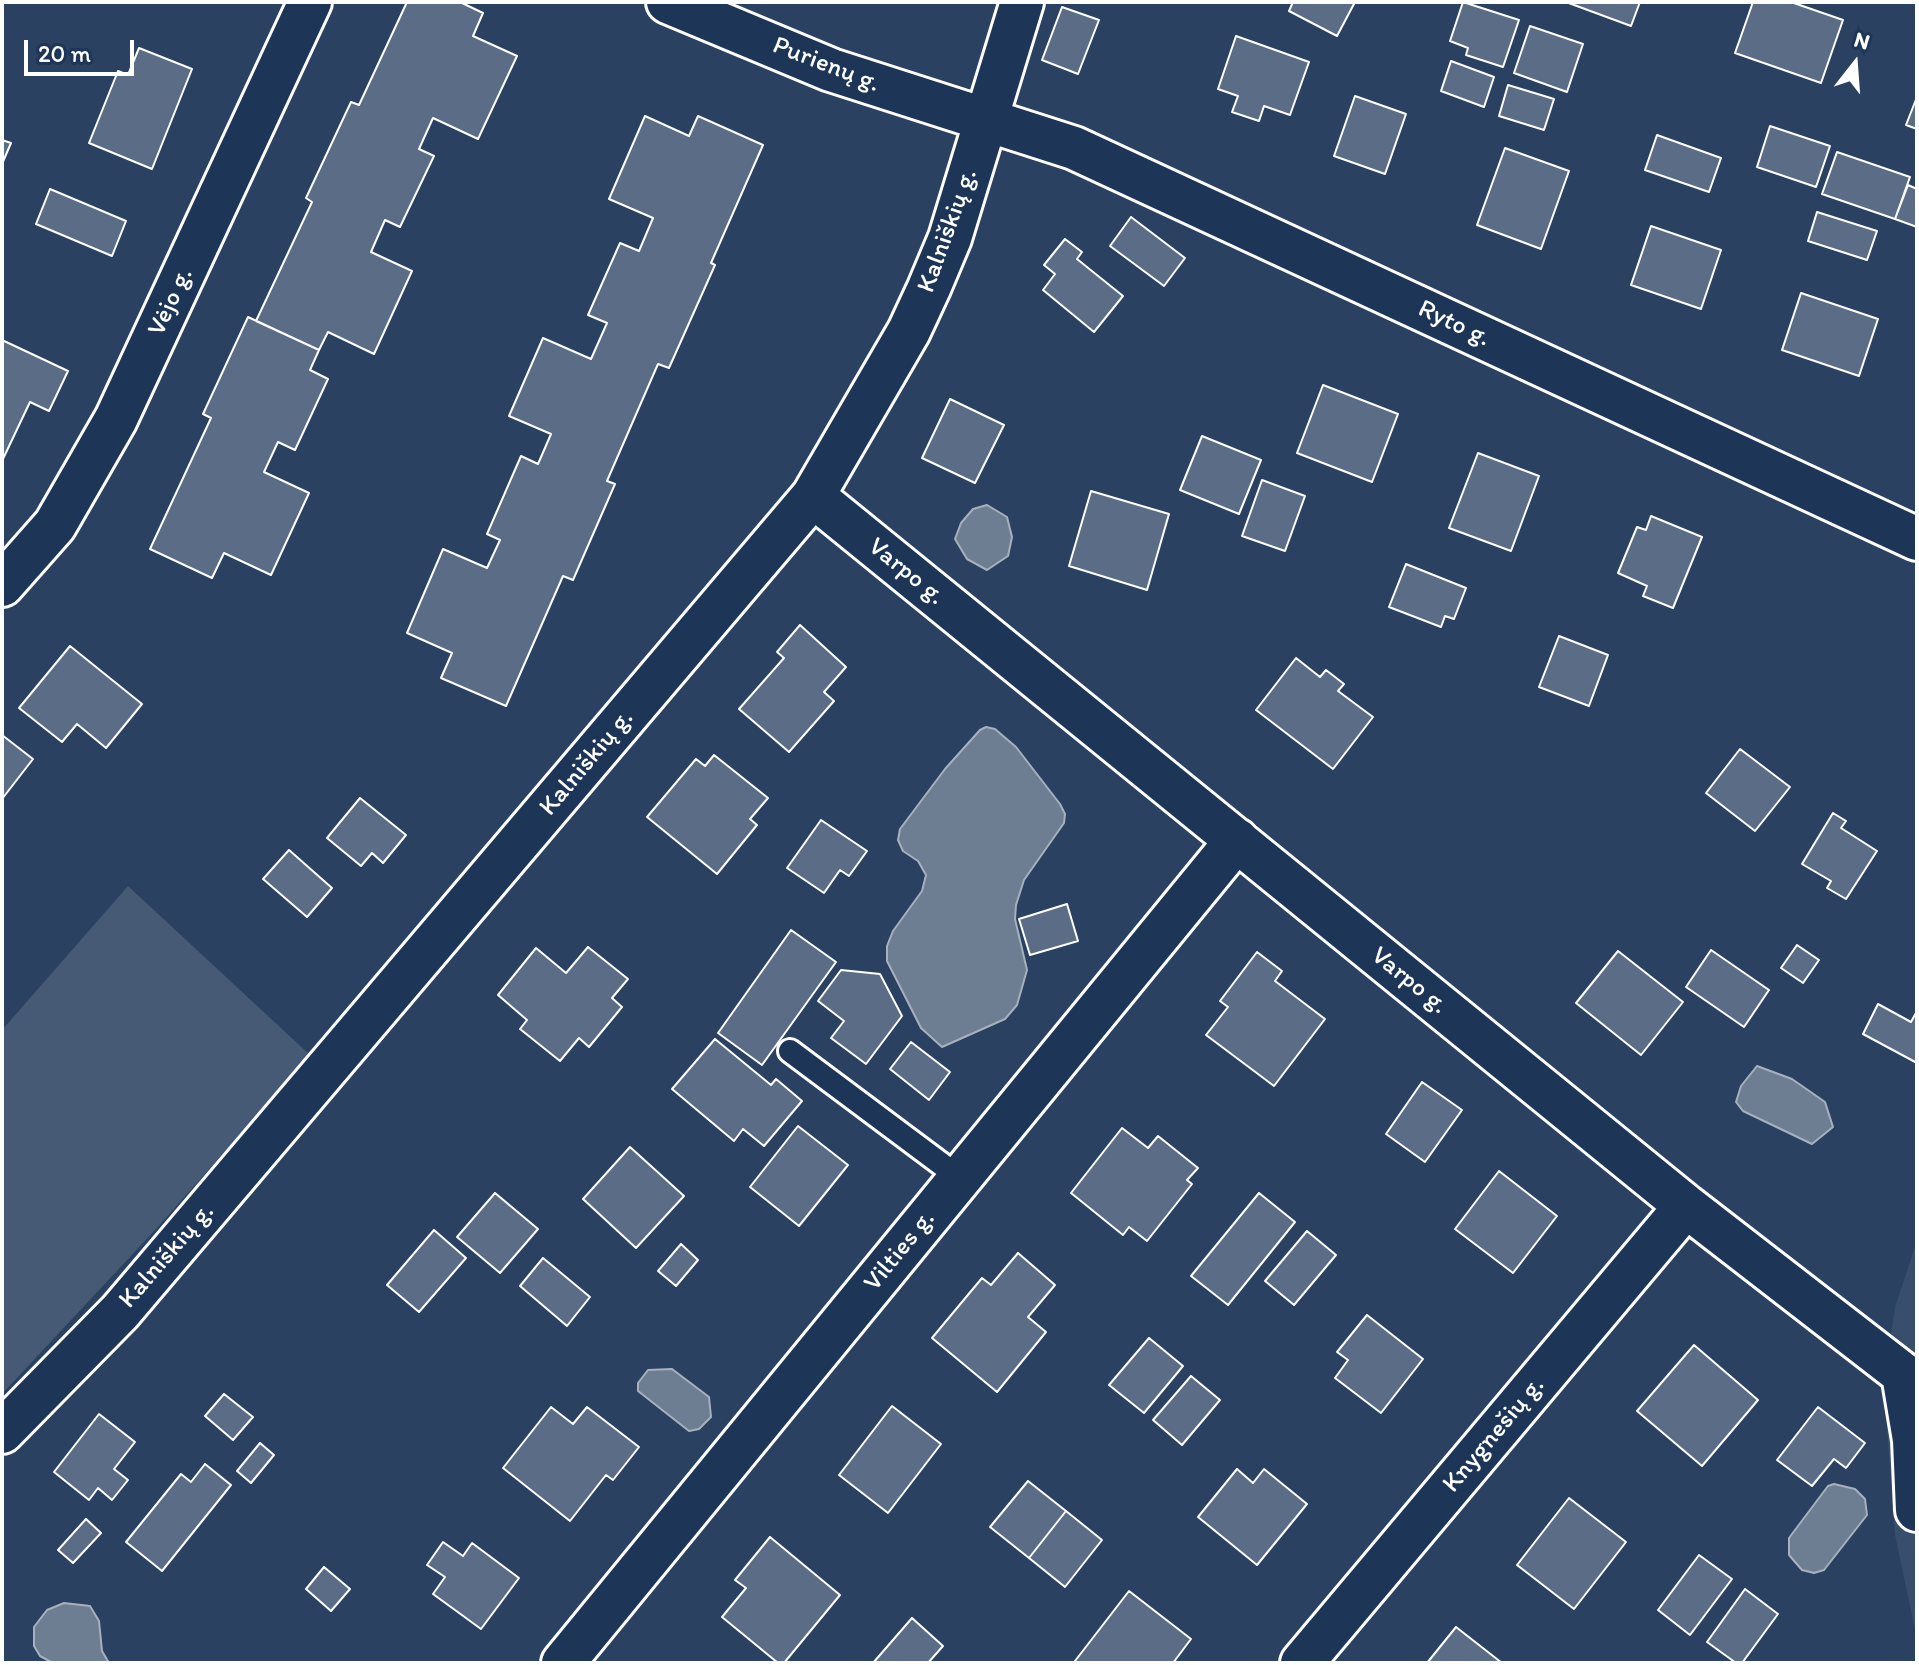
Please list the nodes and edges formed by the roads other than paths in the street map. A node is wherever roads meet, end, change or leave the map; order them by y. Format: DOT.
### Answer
graph roads {
  1 [pos="310,2"];
  2 [pos="668,2"];
  3 [pos="1022,2"];
  4 [pos="988,119"];
  5 [pos="813,496"];
  6 [pos="1917,539"];
  7 [pos="2,585"];
  8 [pos="1237,840"];
  9 [pos="790,1051"];
  10 [pos="960,1178"];
  11 [pos="1686,1206"];
  12 [pos="2,1432"];
  13 [pos="1917,1510"];
  14 [pos="563,1663"];
  15 [pos="1302,1663"];
  1 -- 7 [label="street, Vėjo g."];
  2 -- 4 [label="street, Purienų g."];
  3 -- 4 [label="street, Kalniškių g."];
  4 -- 5 [label="street, Kalniškių g."];
  4 -- 6 [label="street, Ryto g."];
  5 -- 8 [label="street, Varpo g."];
  5 -- 12 [label="street, Kalniškių g."];
  8 -- 10 [label="street, Vilties g."];
  8 -- 11 [label="street, Varpo g."];
  9 -- 10 [label="lane"];
  10 -- 14 [label="street, Vilties g."];
  11 -- 13 [label="street, Varpo g."];
  11 -- 15 [label="street, Knygnešių g."];
}
